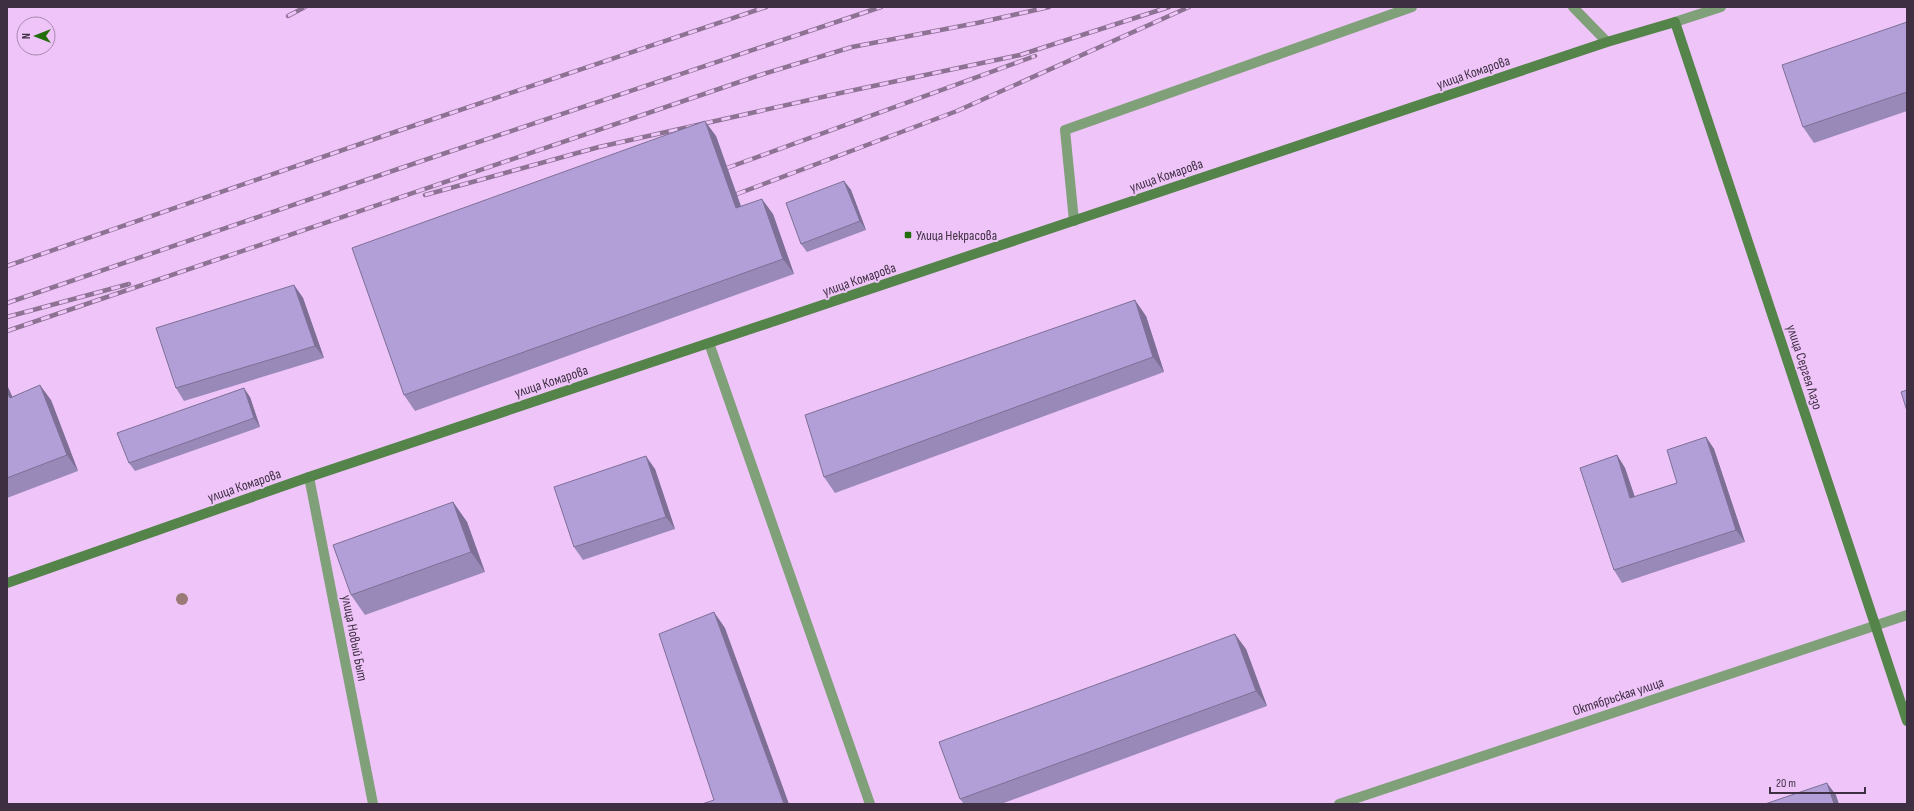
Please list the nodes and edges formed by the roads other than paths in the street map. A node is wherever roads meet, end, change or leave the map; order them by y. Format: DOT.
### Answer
graph roads {
  1 [pos="1412,7"];
  2 [pos="1573,7"];
  3 [pos="1721,7"];
  4 [pos="1676,22"];
  5 [pos="1607,42"];
  6 [pos="1074,221"];
  7 [pos="709,343"];
  8 [pos="309,477"];
  9 [pos="7,583"];
  10 [pos="1907,615"];
  11 [pos="1875,625"];
  12 [pos="1907,721"];
  13 [pos="373,804"];
  14 [pos="870,804"];
  15 [pos="1338,804"];
  1 -- 6 [label="street"];
  2 -- 5 [label="street"];
  3 -- 4 [label="street, улица Комарова"];
  4 -- 5 [label="main road, улица Комарова"];
  4 -- 11 [label="main road, улица Сергея Лазо"];
  5 -- 6 [label="main road, улица Комарова"];
  6 -- 7 [label="main road, улица Комарова"];
  7 -- 8 [label="main road, улица Комарова"];
  7 -- 14 [label="street"];
  8 -- 9 [label="main road, улица Комарова"];
  8 -- 13 [label="street, улица Новый Быт"];
  10 -- 11 [label="street, Октябрьская улица"];
  11 -- 12 [label="main road, улица Сергея Лазо"];
  11 -- 15 [label="street, Октябрьская улица"];
}
